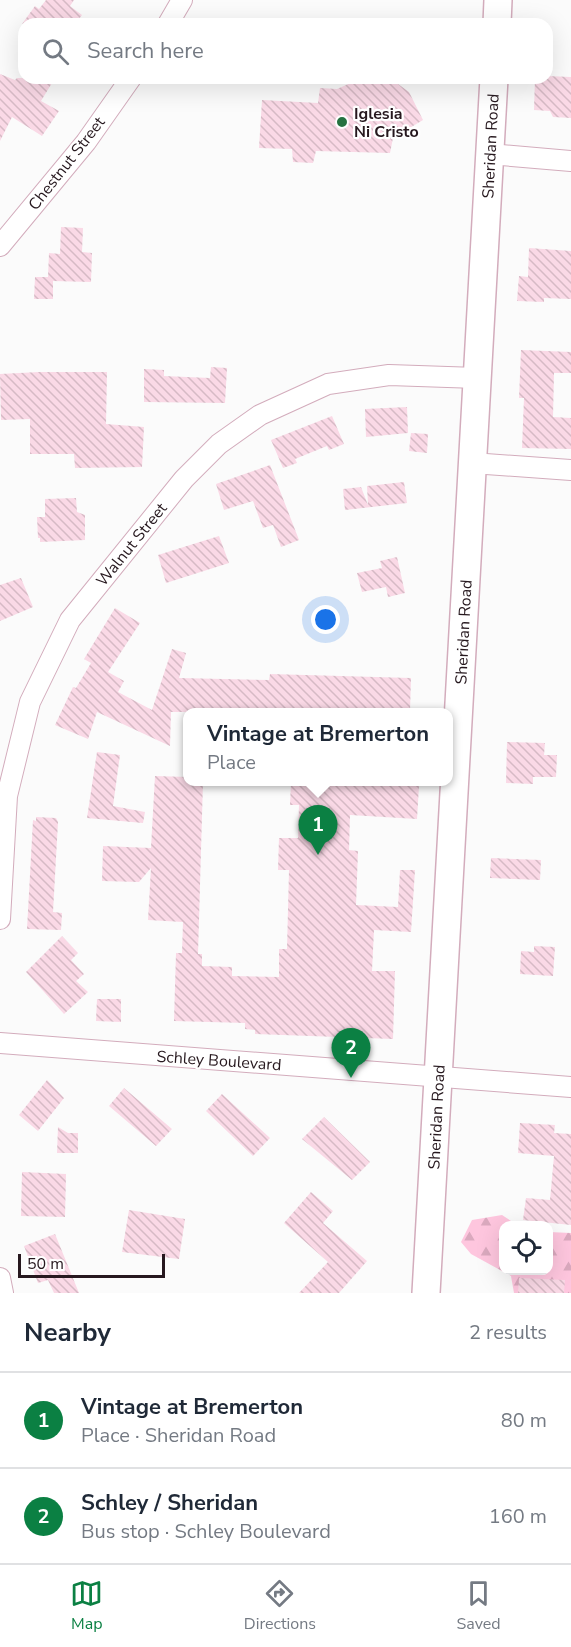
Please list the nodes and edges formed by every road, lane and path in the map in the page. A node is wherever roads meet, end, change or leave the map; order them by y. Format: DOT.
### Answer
graph roads {
  1 [pos="182,0"];
  2 [pos="498,0"];
  3 [pos="172,18"];
  4 [pos="497,18"];
  5 [pos="126,84"];
  6 [pos="494,84"];
  7 [pos="489,154"];
  8 [pos="571,161"];
  9 [pos="0,246"];
  10 [pos="477,378"];
  11 [pos="472,463"];
  12 [pos="571,470"];
  13 [pos="0,919"];
  14 [pos="0,1043"];
  15 [pos="438,1077"];
  16 [pos="571,1087"];
  17 [pos="0,1278"];
  18 [pos="3,1293"];
  19 [pos="426,1293"];
  1 -- 3 [label="street"];
  2 -- 4 [label="main road"];
  5 -- 9 [label="street, Chestnut Street"];
  6 -- 7 [label="main road, Sheridan Road"];
  7 -- 8 [label="street"];
  7 -- 10 [label="main road, Sheridan Road"];
  10 -- 11 [label="main road, Sheridan Road"];
  10 -- 13 [label="street, Walnut Street"];
  11 -- 12 [label="street"];
  11 -- 15 [label="main road, Sheridan Road"];
  14 -- 15 [label="street, Schley Boulevard"];
  15 -- 16 [label="street, Schley Boulevard"];
  15 -- 19 [label="main road, Sheridan Road"];
  17 -- 18 [label="street"];
}
